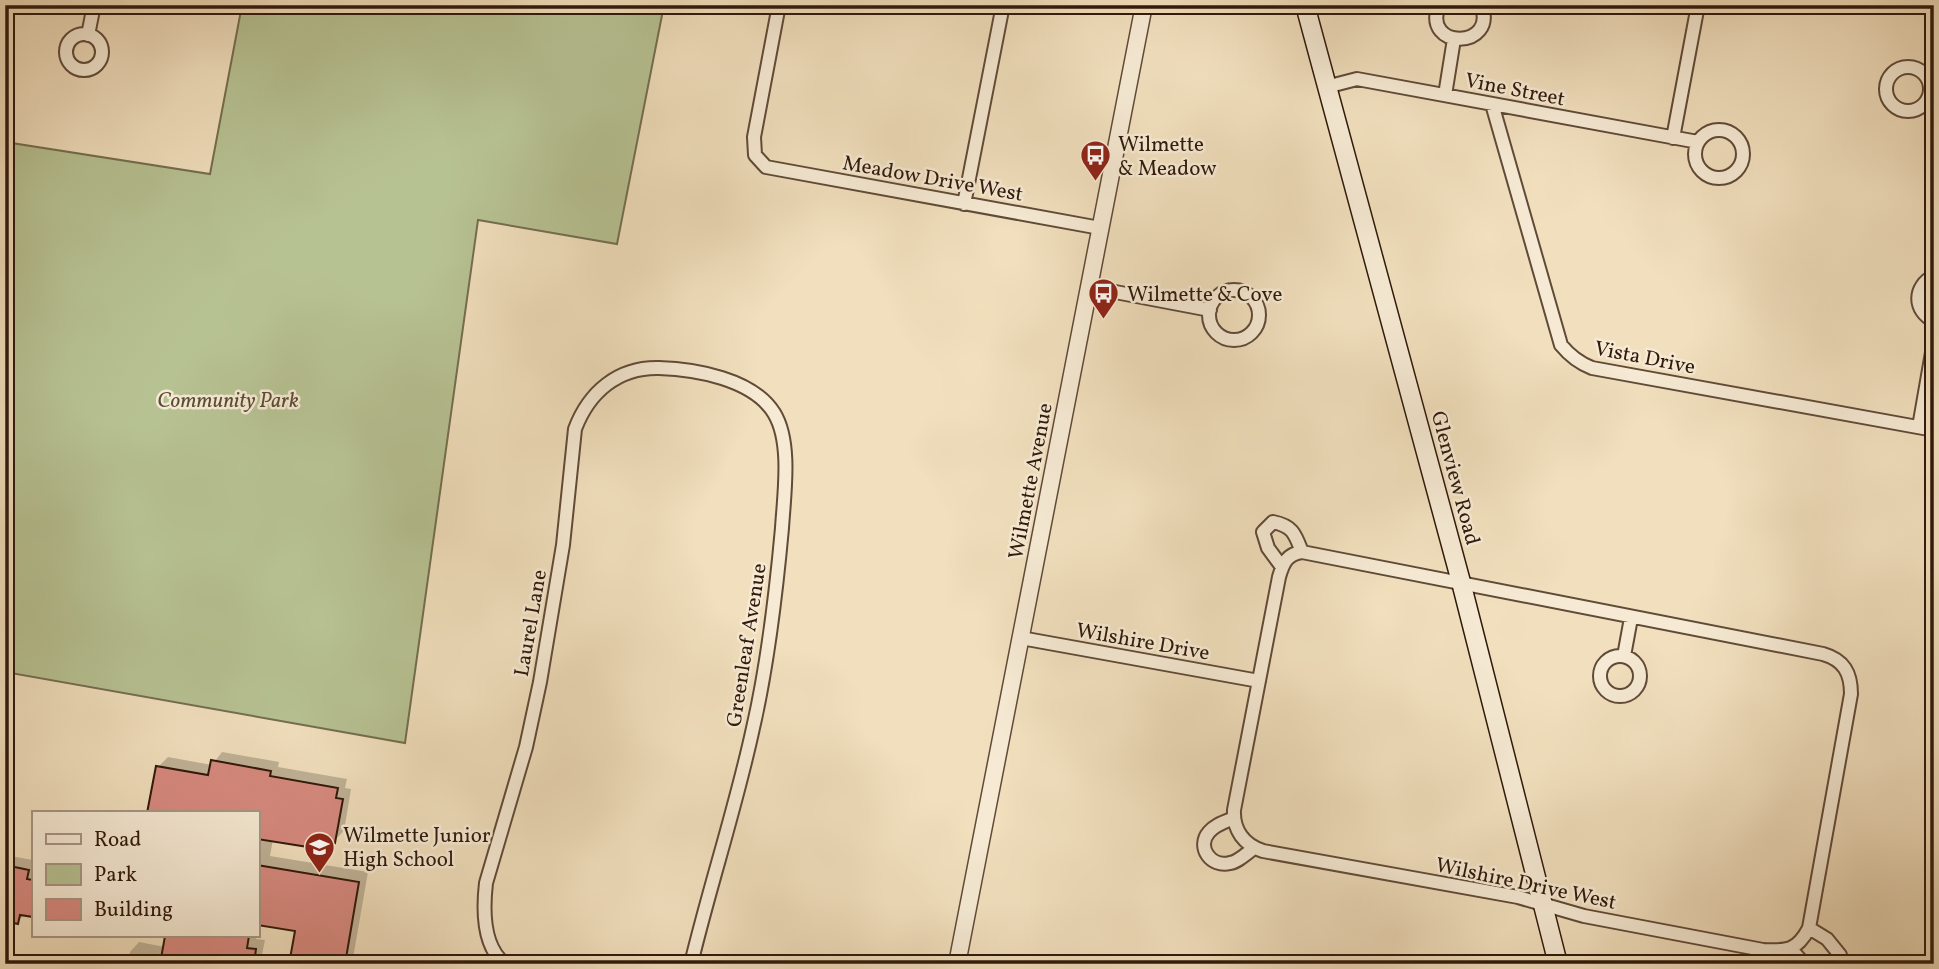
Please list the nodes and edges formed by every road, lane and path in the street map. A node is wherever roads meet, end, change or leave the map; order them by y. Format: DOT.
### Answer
graph roads {
  1 [pos="94,5"];
  2 [pos="779,5"];
  3 [pos="1003,5"];
  4 [pos="1144,5"];
  5 [pos="1305,5"];
  6 [pos="1439,5"];
  7 [pos="1481,5"];
  8 [pos="1698,5"];
  9 [pos="88,35"];
  10 [pos="1454,39"];
  11 [pos="1326,87"];
  12 [pos="1445,95"];
  13 [pos="1492,104"];
  14 [pos="1673,138"];
  15 [pos="1698,142"];
  16 [pos="964,204"];
  17 [pos="1100,228"];
  18 [pos="1934,276"];
  19 [pos="1089,287"];
  20 [pos="1210,310"];
  21 [pos="1934,321"];
  22 [pos="1934,341"];
  23 [pos="700,374"];
  24 [pos="1919,427"];
  25 [pos="1934,430"];
  26 [pos="1302,552"];
  27 [pos="1282,567"];
  28 [pos="1461,582"];
  29 [pos="1631,618"];
  30 [pos="1021,638"];
  31 [pos="1624,656"];
  32 [pos="1259,681"];
  33 [pos="1234,818"];
  34 [pos="1254,848"];
  35 [pos="1543,904"];
  36 [pos="1809,928"];
  37 [pos="1791,949"];
  38 [pos="505,964"];
  39 [pos="691,964"];
  40 [pos="957,964"];
  41 [pos="1558,964"];
  42 [pos="1804,964"];
  43 [pos="1836,964"];
  1 -- 9 [label="street"];
  2 -- 16 [label="street, Meadow Drive West"];
  3 -- 16 [label="street"];
  4 -- 17 [label="street, Wilmette Avenue"];
  5 -- 11 [label="main road, Glenview Road"];
  6 -- 10 [label="street"];
  7 -- 10 [label="street"];
  8 -- 14 [label="street"];
  10 -- 12 [label="street"];
  11 -- 12 [label="street, Vine Street"];
  11 -- 28 [label="main road, Glenview Road"];
  12 -- 13 [label="street, Vine Street"];
  13 -- 14 [label="street, Vine Street"];
  13 -- 24 [label="street, Vista Drive"];
  14 -- 15 [label="street, Vine Street"];
  16 -- 17 [label="street, Meadow Drive West"];
  17 -- 19 [label="street, Wilmette Avenue"];
  18 -- 21 [label="street"];
  19 -- 20 [label="street"];
  19 -- 30 [label="street, Wilmette Avenue"];
  20 -- 20 [label="street"];
  22 -- 24 [label="street"];
  23 -- 38 [label="street, Laurel Lane"];
  23 -- 39 [label="street, Greenleaf Avenue"];
  24 -- 25 [label="street, Vista Drive"];
  26 -- 27 [label="street"];
  26 -- 27 [label="street"];
  26 -- 28 [label="street"];
  27 -- 32 [label="street"];
  28 -- 29 [label="street"];
  28 -- 35 [label="main road, Glenview Road"];
  29 -- 31 [label="street"];
  29 -- 36 [label="street"];
  30 -- 32 [label="street, Wilshire Drive"];
  30 -- 40 [label="street, Wilmette Avenue"];
  32 -- 33 [label="street"];
  33 -- 34 [label="street"];
  33 -- 34 [label="street"];
  34 -- 35 [label="street, Wilshire Drive West"];
  35 -- 37 [label="street, Wilshire Drive West"];
  35 -- 41 [label="main road, Glenview Road"];
  36 -- 37 [label="street"];
  36 -- 43 [label="street"];
  37 -- 42 [label="street"];
}
